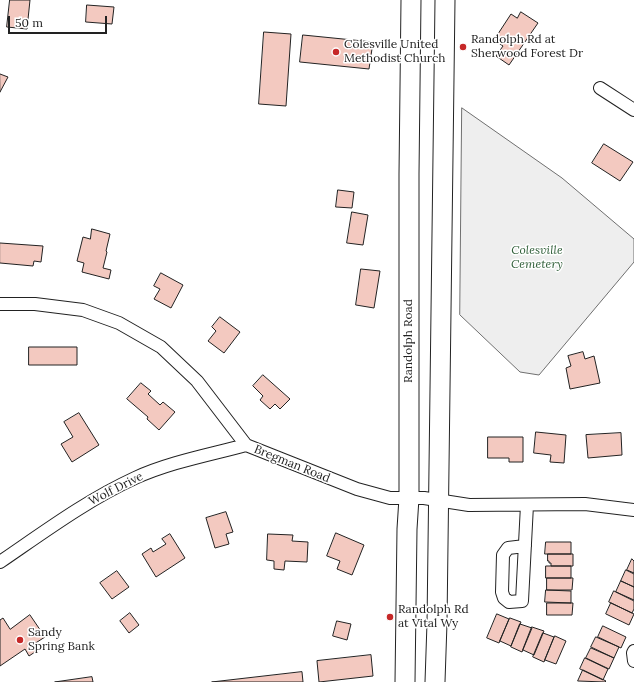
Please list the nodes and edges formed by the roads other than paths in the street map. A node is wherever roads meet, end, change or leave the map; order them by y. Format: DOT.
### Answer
graph roads {
  1 [pos="411,0"];
  2 [pos="445,0"];
  3 [pos="600,88"];
  4 [pos="634,110"];
  5 [pos="0,304"];
  6 [pos="246,446"];
  7 [pos="409,498"];
  8 [pos="438,500"];
  9 [pos="527,505"];
  10 [pos="634,510"];
  11 [pos="525,546"];
  12 [pos="0,562"];
  13 [pos="634,651"];
  14 [pos="634,661"];
  15 [pos="407,680"];
  16 [pos="435,682"];
  1 -- 7 [label="main road, Randolph Road"];
  2 -- 8 [label="main road"];
  3 -- 4 [label="street"];
  5 -- 6 [label="street, Bregman Road"];
  6 -- 7 [label="street, Bregman Road"];
  6 -- 12 [label="street, Wolf Drive"];
  7 -- 8 [label="street, Bregman Road"];
  7 -- 15 [label="main road, Randolph Road"];
  8 -- 9 [label="street, Bregman Road"];
  8 -- 16 [label="main road"];
  9 -- 10 [label="street, Bregman Road"];
  9 -- 11 [label="street"];
  13 -- 14 [label="street"];
}
